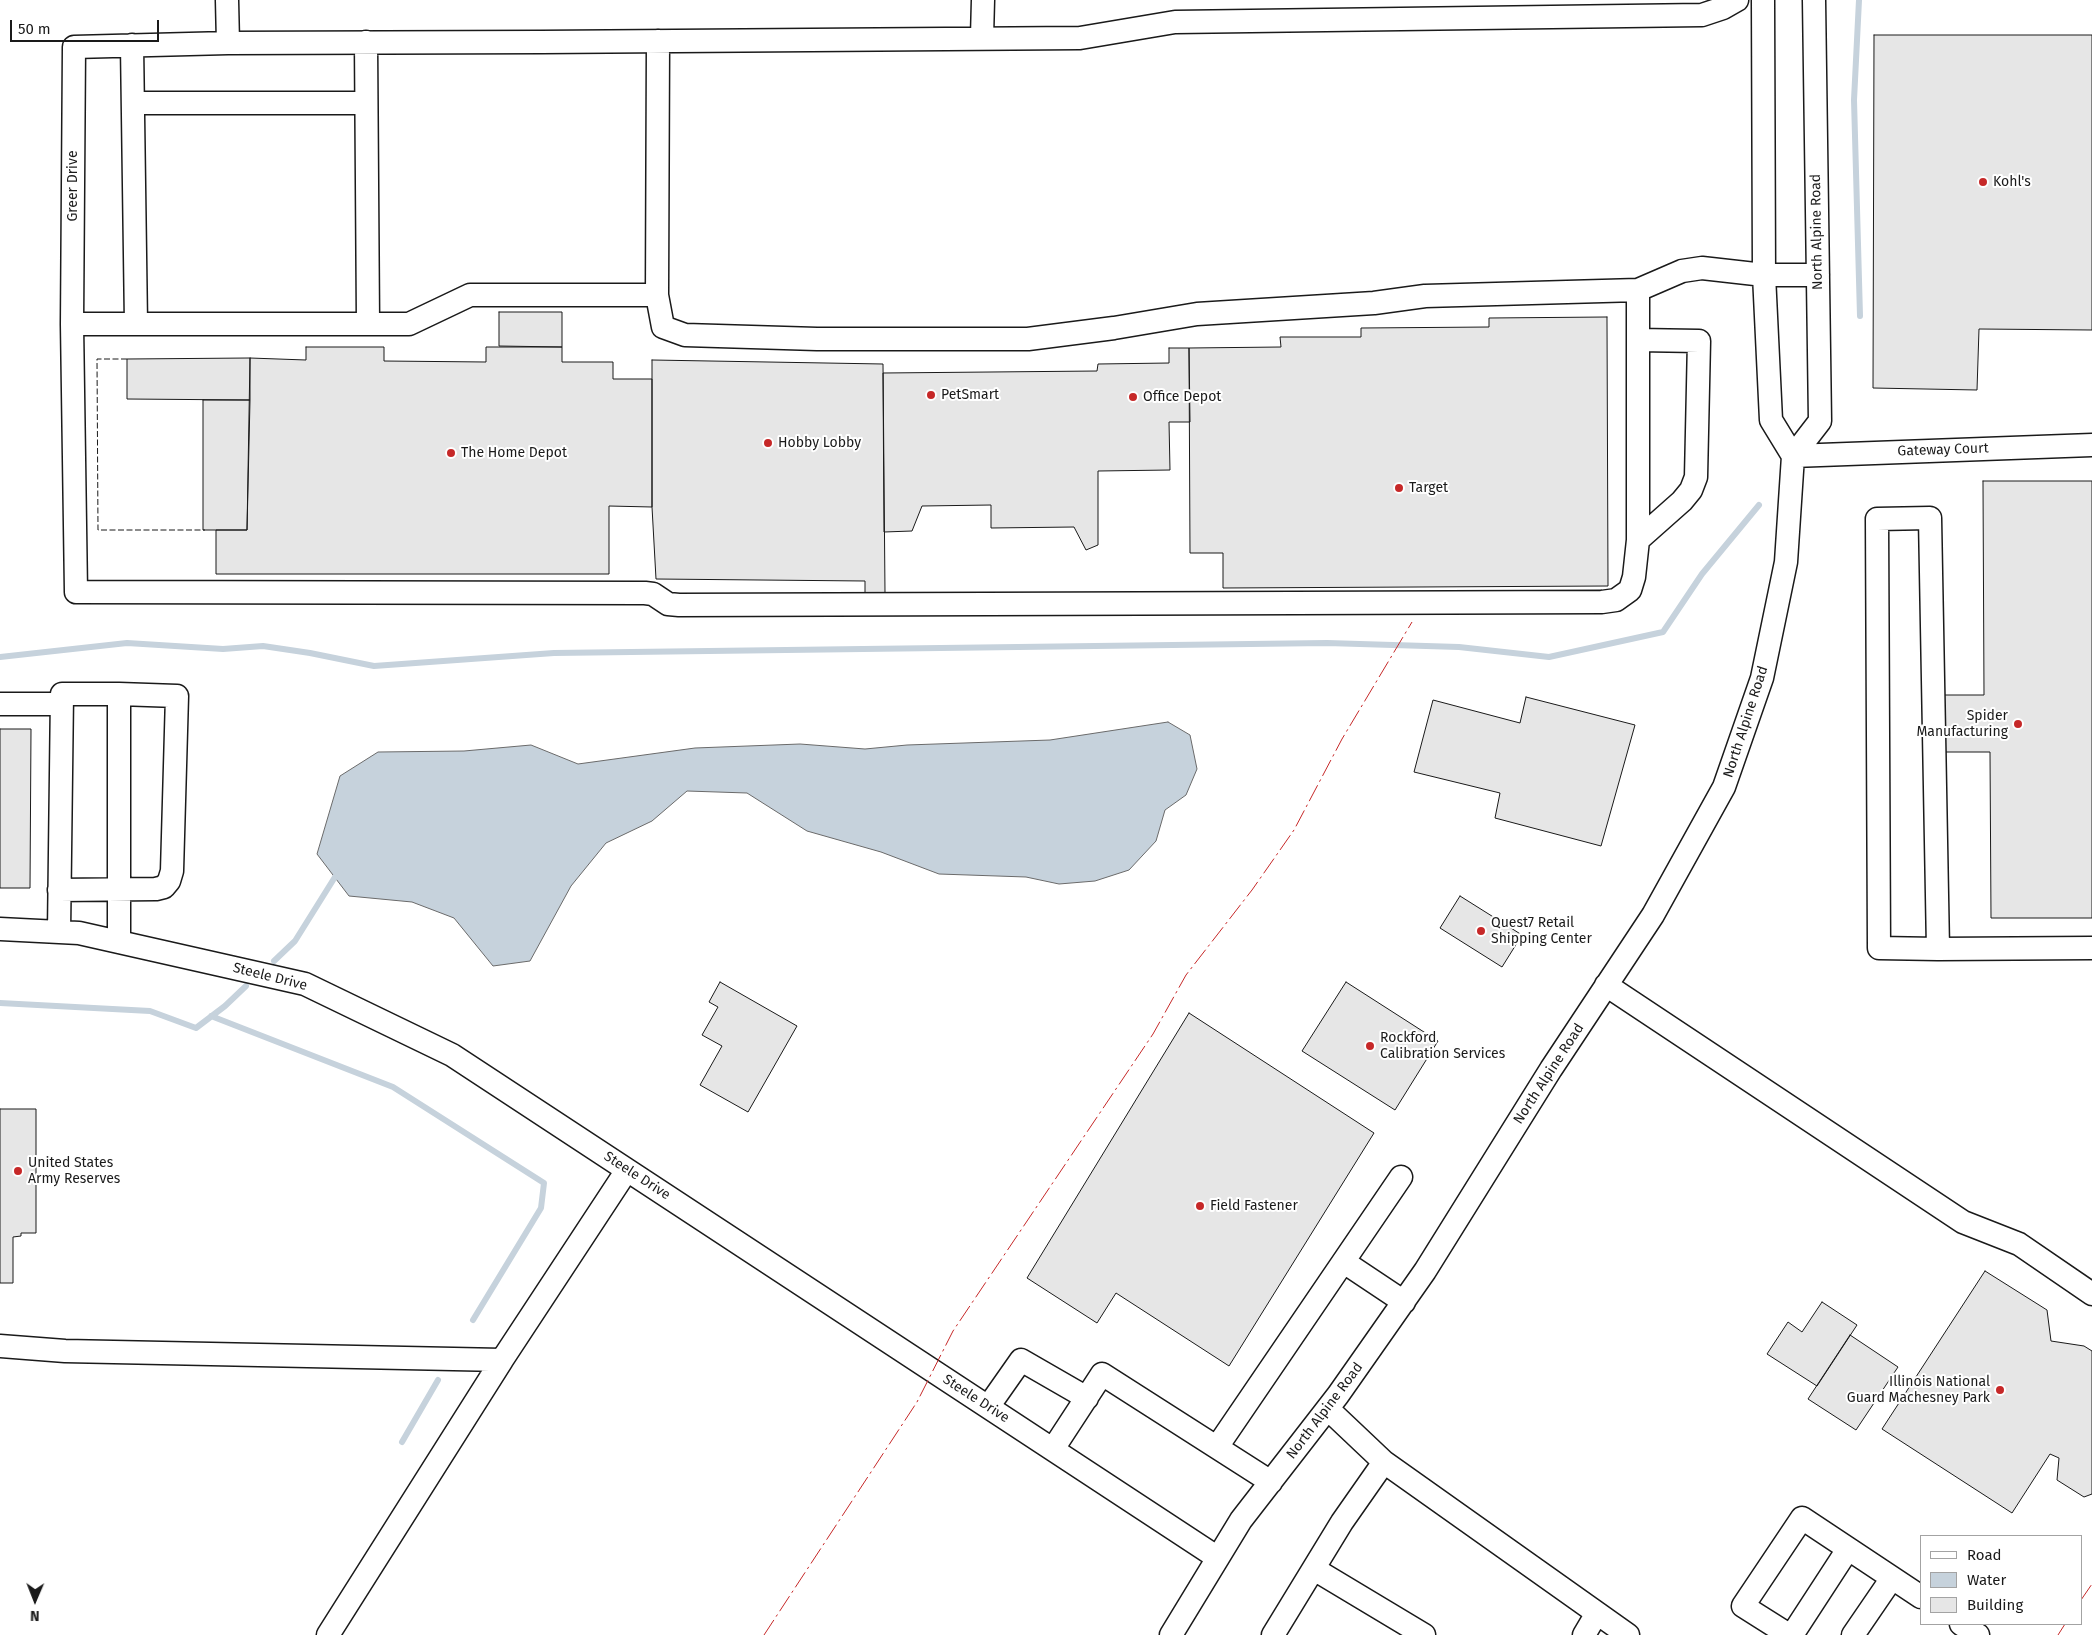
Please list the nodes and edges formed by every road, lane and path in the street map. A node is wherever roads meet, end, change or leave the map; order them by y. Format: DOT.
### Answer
graph roads {
  1 [pos="227,0"];
  2 [pos="983,0"];
  3 [pos="1737,0"];
  4 [pos="1763,0"];
  5 [pos="1814,0"];
  6 [pos="982,37"];
  7 [pos="658,41"];
  8 [pos="366,42"];
  9 [pos="228,43"];
  10 [pos="132,45"];
  11 [pos="133,103"];
  12 [pos="366,103"];
  13 [pos="1818,275"];
  14 [pos="1764,276"];
  15 [pos="1638,290"];
  16 [pos="657,295"];
  17 [pos="368,323"];
  18 [pos="72,324"];
  19 [pos="136,324"];
  20 [pos="1638,340"];
  21 [pos="2092,445"];
  22 [pos="1793,456"];
  23 [pos="1638,540"];
  24 [pos="119,694"];
  25 [pos="0,704"];
  26 [pos="62,704"];
  27 [pos="118,889"];
  28 [pos="59,890"];
  29 [pos="0,929"];
  30 [pos="59,932"];
  31 [pos="119,942"];
  32 [pos="2092,948"];
  33 [pos="1938,949"];
  34 [pos="1606,985"];
  35 [pos="627,1170"];
  36 [pos="1401,1177"];
  37 [pos="1344,1262"];
  38 [pos="2092,1294"];
  39 [pos="1404,1302"];
  40 [pos="0,1346"];
  41 [pos="502,1360"];
  42 [pos="1086,1398"];
  43 [pos="988,1407"];
  44 [pos="1328,1409"];
  45 [pos="1217,1447"];
  46 [pos="1053,1449"];
  47 [pos="1384,1462"];
  48 [pos="1271,1482"];
  49 [pos="1848,1548"];
  50 [pos="1218,1558"];
  51 [pos="1314,1569"];
  52 [pos="1892,1578"];
  53 [pos="1920,1596"];
  54 [pos="1597,1613"];
  55 [pos="1963,1625"];
  56 [pos="328,1635"];
  57 [pos="1171,1635"];
  58 [pos="1273,1635"];
  59 [pos="1424,1635"];
  60 [pos="1584,1635"];
  61 [pos="1628,1635"];
  62 [pos="1790,1635"];
  63 [pos="1853,1635"];
  64 [pos="1978,1635"];
  1 -- 9 [label="street"];
  2 -- 6 [label="street"];
  3 -- 6 [label="street"];
  4 -- 14 [label="street"];
  5 -- 13 [label="street, North Alpine Road"];
  6 -- 7 [label="street"];
  7 -- 8 [label="street"];
  7 -- 16 [label="street"];
  8 -- 9 [label="street"];
  8 -- 12 [label="street"];
  9 -- 10 [label="street"];
  10 -- 11 [label="street"];
  10 -- 18 [label="street, Greer Drive"];
  11 -- 12 [label="street"];
  11 -- 19 [label="street"];
  12 -- 17 [label="street"];
  13 -- 14 [label="street"];
  13 -- 22 [label="street, North Alpine Road"];
  14 -- 15 [label="street"];
  14 -- 22 [label="street"];
  15 -- 16 [label="street"];
  15 -- 20 [label="street"];
  16 -- 17 [label="street"];
  17 -- 19 [label="street"];
  18 -- 19 [label="street"];
  18 -- 23 [label="street, Greer Drive"];
  20 -- 23 [label="street"];
  20 -- 23 [label="street"];
  21 -- 22 [label="street, Gateway Court"];
  22 -- 34 [label="street, North Alpine Road"];
  24 -- 26 [label="street"];
  24 -- 27 [label="street"];
  24 -- 27 [label="street"];
  25 -- 26 [label="street"];
  26 -- 28 [label="street"];
  27 -- 28 [label="street"];
  27 -- 31 [label="street"];
  28 -- 30 [label="street"];
  29 -- 30 [label="street, Steele Drive"];
  30 -- 31 [label="street, Steele Drive"];
  31 -- 35 [label="street, Steele Drive"];
  32 -- 33 [label="street"];
  33 -- 33 [label="street"];
  34 -- 38 [label="street"];
  34 -- 39 [label="street, North Alpine Road"];
  35 -- 41 [label="street"];
  35 -- 43 [label="street, Steele Drive"];
  36 -- 37 [label="street"];
  37 -- 39 [label="street"];
  37 -- 45 [label="street"];
  39 -- 44 [label="street, North Alpine Road"];
  40 -- 41 [label="street"];
  41 -- 56 [label="street"];
  42 -- 43 [label="street"];
  42 -- 45 [label="street"];
  42 -- 46 [label="street"];
  43 -- 46 [label="street, Steele Drive"];
  44 -- 47 [label="street"];
  44 -- 48 [label="street, North Alpine Road"];
  45 -- 48 [label="street"];
  46 -- 50 [label="street, Steele Drive"];
  47 -- 51 [label="street"];
  47 -- 54 [label="street"];
  48 -- 50 [label="street, North Alpine Road"];
  49 -- 52 [label="street"];
  49 -- 62 [label="street"];
  49 -- 62 [label="street"];
  50 -- 57 [label="street, North Alpine Road"];
  51 -- 58 [label="street"];
  51 -- 59 [label="street"];
  52 -- 53 [label="street"];
  52 -- 63 [label="street"];
  54 -- 60 [label="street"];
  54 -- 61 [label="street"];
  55 -- 64 [label="street"];
}
